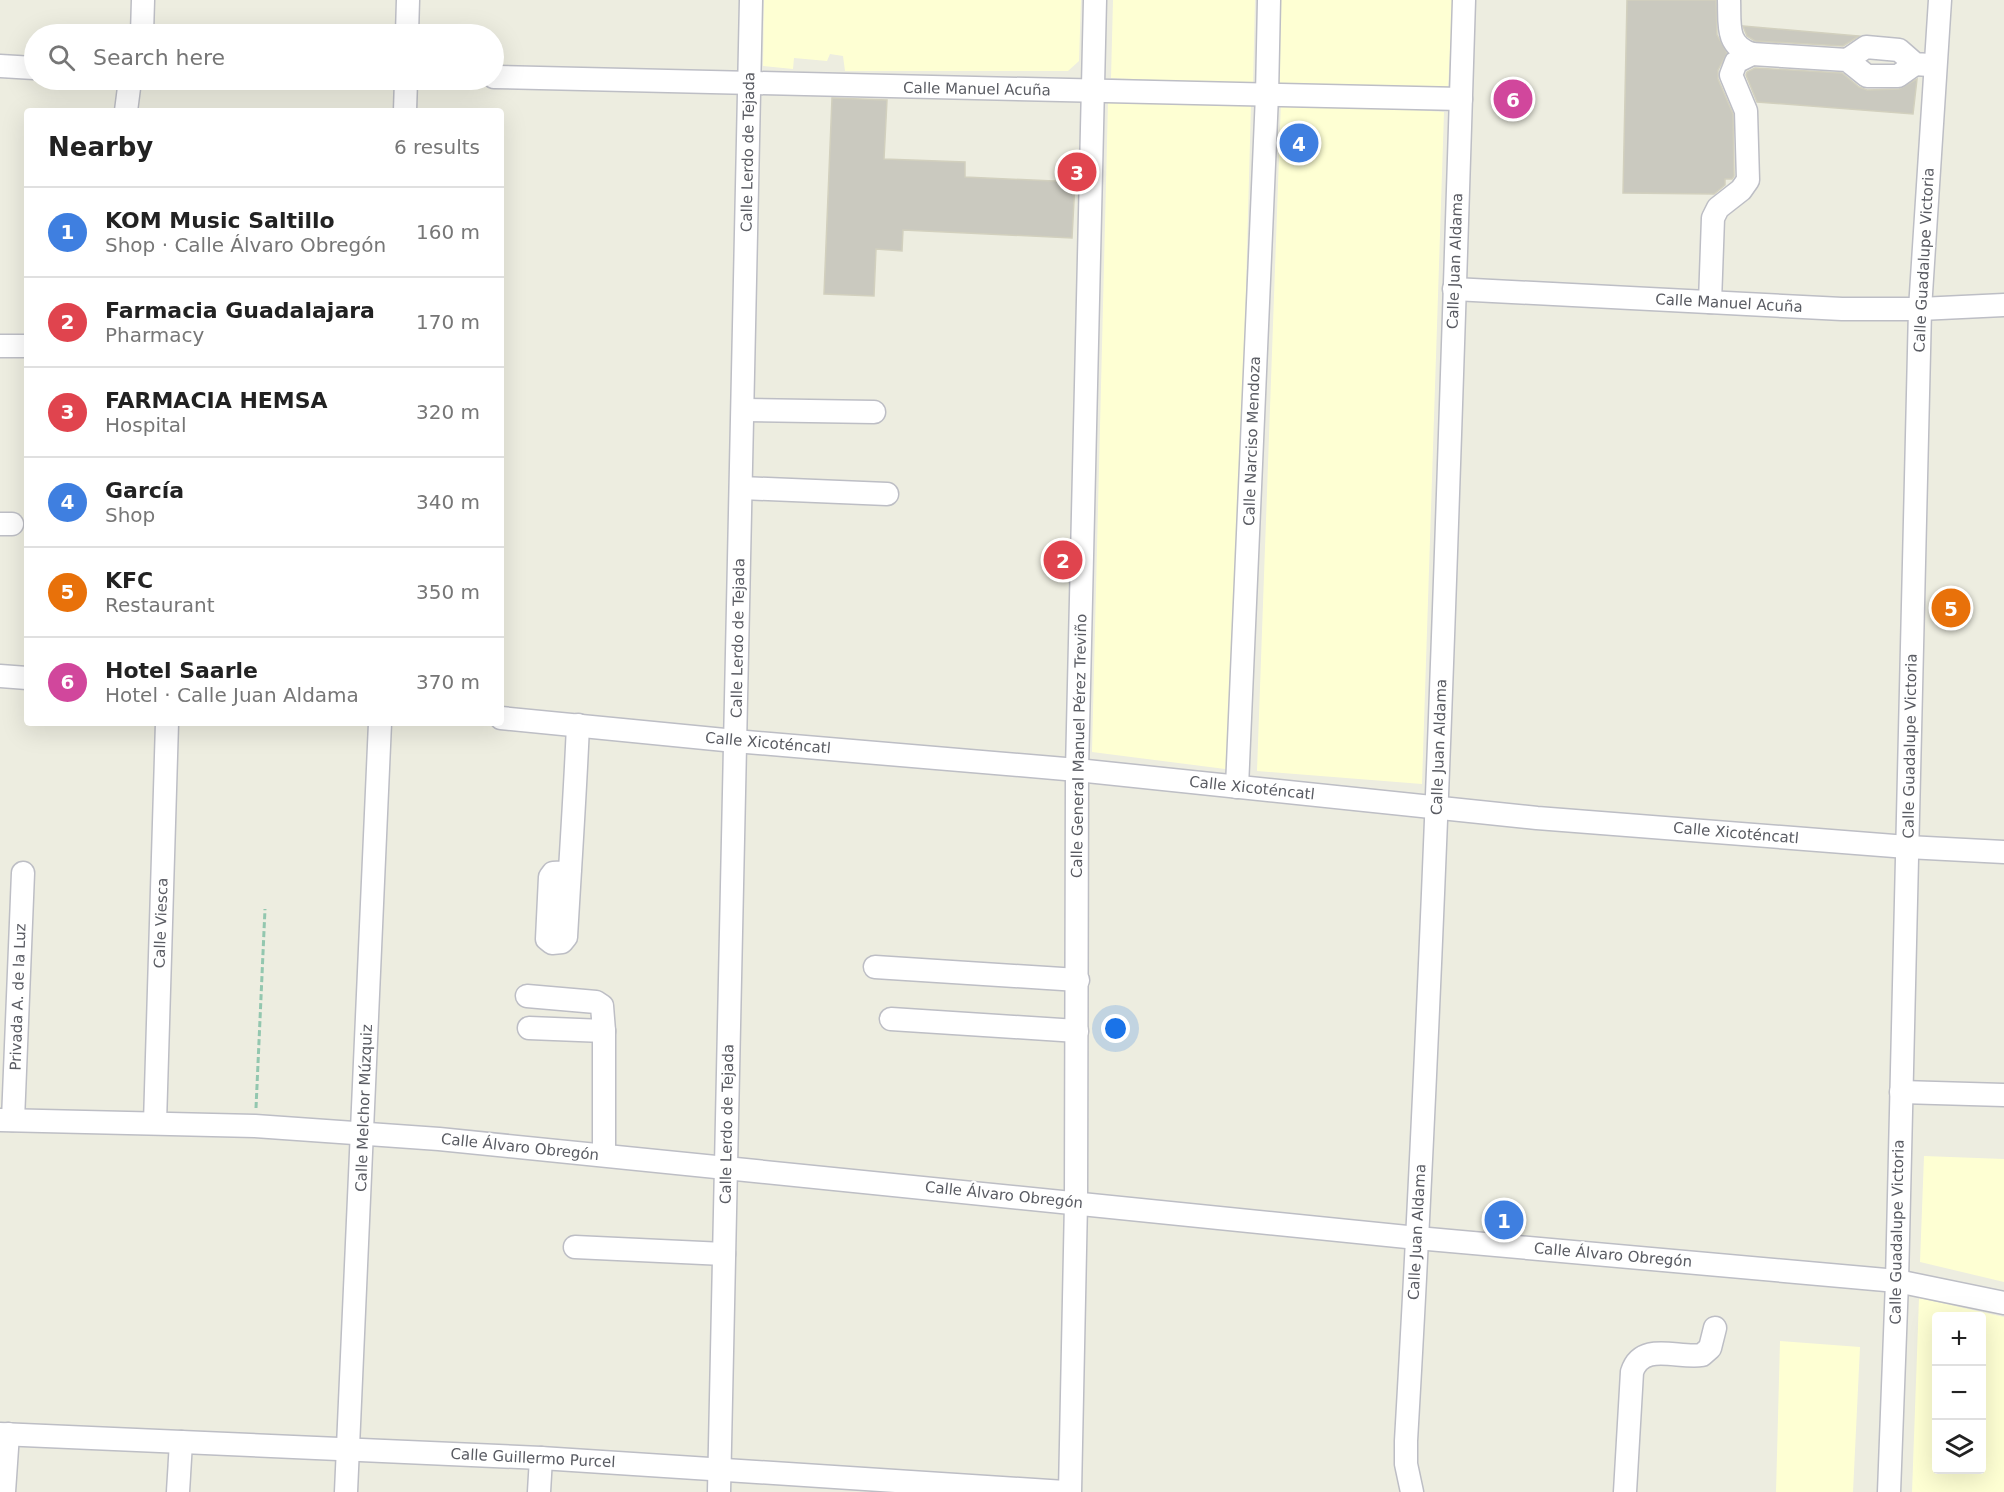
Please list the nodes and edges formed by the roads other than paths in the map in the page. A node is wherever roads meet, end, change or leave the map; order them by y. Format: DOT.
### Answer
graph roads {
  1 [pos="143,0"];
  2 [pos="408,0"];
  3 [pos="751,0"];
  4 [pos="1095,0"];
  5 [pos="1269,0"];
  6 [pos="1464,0"];
  7 [pos="1730,0"];
  8 [pos="1940,0"];
  9 [pos="142,24"];
  10 [pos="408,24"];
  11 [pos="1752,54"];
  12 [pos="1926,64"];
  13 [pos="0,66"];
  14 [pos="24,67"];
  15 [pos="504,77"];
  16 [pos="749,84"];
  17 [pos="129,90"];
  18 [pos="406,90"];
  19 [pos="1093,92"];
  20 [pos="1267,95"];
  21 [pos="1461,99"];
  22 [pos="126,108"];
  23 [pos="405,108"];
  24 [pos="1454,289"];
  25 [pos="1710,302"];
  26 [pos="2004,305"];
  27 [pos="1920,309"];
  28 [pos="0,346"];
  29 [pos="24,346"];
  30 [pos="743,410"];
  31 [pos="874,411"];
  32 [pos="741,488"];
  33 [pos="887,494"];
  34 [pos="0,675"];
  35 [pos="24,678"];
  36 [pos="504,718"];
  37 [pos="578,725"];
  38 [pos="167,726"];
  39 [pos="380,726"];
  40 [pos="735,741"];
  41 [pos="1077,770"];
  42 [pos="1237,786"];
  43 [pos="1437,807"];
  44 [pos="1907,847"];
  45 [pos="2004,852"];
  46 [pos="570,872"];
  47 [pos="23,873"];
  48 [pos="875,967"];
  49 [pos="1078,980"];
  50 [pos="527,996"];
  51 [pos="891,1019"];
  52 [pos="529,1028"];
  53 [pos="604,1031"];
  54 [pos="1077,1031"];
  55 [pos="1901,1092"];
  56 [pos="2004,1095"];
  57 [pos="6,1120"];
  58 [pos="155,1124"];
  59 [pos="364,1133"];
  60 [pos="603,1155"];
  61 [pos="727,1166"];
  62 [pos="1076,1202"];
  63 [pos="1418,1238"];
  64 [pos="575,1247"];
  65 [pos="724,1254"];
  66 [pos="1897,1281"];
  67 [pos="2004,1303"];
  68 [pos="1715,1328"];
  69 [pos="4,1434"];
  70 [pos="181,1442"];
  71 [pos="348,1448"];
  72 [pos="541,1458"];
  73 [pos="719,1481"];
  74 [pos="4,1492"];
  75 [pos="178,1492"];
  76 [pos="346,1492"];
  77 [pos="539,1492"];
  78 [pos="1068,1492"];
  79 [pos="1412,1492"];
  80 [pos="1625,1492"];
  81 [pos="1889,1492"];
  1 -- 9 [label="street"];
  2 -- 10 [label="street"];
  3 -- 16 [label="street, Calle Lerdo de Tejada"];
  4 -- 19 [label="street, Calle General Manuel Pérez Treviño"];
  5 -- 20 [label="street, Calle Narciso Mendoza"];
  6 -- 21 [label="street, Calle Juan Aldama"];
  7 -- 11 [label="street"];
  8 -- 12 [label="street, Calle Guadalupe Victoria"];
  11 -- 12 [label="street"];
  11 -- 25 [label="street"];
  12 -- 27 [label="street, Calle Guadalupe Victoria"];
  13 -- 14 [label="street"];
  15 -- 16 [label="street, Calle Manuel Acuña"];
  16 -- 19 [label="street, Calle Manuel Acuña"];
  16 -- 30 [label="street, Calle Lerdo de Tejada"];
  17 -- 22 [label="street"];
  18 -- 23 [label="street"];
  19 -- 20 [label="street, Calle Manuel Acuña"];
  19 -- 41 [label="street, Calle General Manuel Pérez Treviño"];
  20 -- 21 [label="street, Calle Manuel Acuña"];
  20 -- 42 [label="street, Calle Narciso Mendoza"];
  21 -- 24 [label="street, Calle Juan Aldama"];
  24 -- 25 [label="street, Calle Manuel Acuña"];
  24 -- 43 [label="street, Calle Juan Aldama"];
  25 -- 27 [label="street, Calle Manuel Acuña"];
  26 -- 27 [label="street, Calle Manuel Acuña"];
  27 -- 44 [label="street, Calle Guadalupe Victoria"];
  28 -- 29 [label="street"];
  30 -- 31 [label="street"];
  30 -- 32 [label="street, Calle Lerdo de Tejada"];
  32 -- 33 [label="street"];
  32 -- 40 [label="street, Calle Lerdo de Tejada"];
  34 -- 35 [label="street"];
  36 -- 37 [label="street, Calle Xicoténcatl"];
  37 -- 40 [label="street, Calle Xicoténcatl"];
  37 -- 46 [label="street"];
  38 -- 58 [label="street, Calle Viesca"];
  39 -- 59 [label="street, Calle Melchor Múzquiz"];
  40 -- 41 [label="street, Calle Xicoténcatl"];
  40 -- 61 [label="street, Calle Lerdo de Tejada"];
  41 -- 42 [label="street, Calle Xicoténcatl"];
  41 -- 49 [label="street, Calle General Manuel Pérez Treviño"];
  42 -- 43 [label="street, Calle Xicoténcatl"];
  43 -- 44 [label="street, Calle Xicoténcatl"];
  43 -- 63 [label="street, Calle Juan Aldama"];
  44 -- 45 [label="street, Calle Xicoténcatl"];
  44 -- 55 [label="street, Calle Guadalupe Victoria"];
  47 -- 57 [label="street, Privada A. de la Luz"];
  48 -- 49 [label="street"];
  49 -- 54 [label="street, Calle General Manuel Pérez Treviño"];
  50 -- 53 [label="street"];
  51 -- 54 [label="street"];
  52 -- 53 [label="street"];
  53 -- 60 [label="street"];
  54 -- 62 [label="street, Calle General Manuel Pérez Treviño"];
  55 -- 56 [label="street"];
  55 -- 66 [label="street, Calle Guadalupe Victoria"];
  57 -- 58 [label="street, Calle Álvaro Obregón"];
  58 -- 59 [label="street, Calle Álvaro Obregón"];
  59 -- 60 [label="street, Calle Álvaro Obregón"];
  59 -- 71 [label="street, Calle Melchor Múzquiz"];
  60 -- 61 [label="street, Calle Álvaro Obregón"];
  61 -- 62 [label="street, Calle Álvaro Obregón"];
  61 -- 65 [label="street, Calle Lerdo de Tejada"];
  62 -- 63 [label="street, Calle Álvaro Obregón"];
  62 -- 78 [label="street, Calle General Manuel Pérez Treviño"];
  63 -- 66 [label="street, Calle Álvaro Obregón"];
  63 -- 79 [label="street, Calle Juan Aldama"];
  64 -- 65 [label="street"];
  65 -- 73 [label="street, Calle Lerdo de Tejada"];
  66 -- 67 [label="street, Calle Álvaro Obregón"];
  66 -- 81 [label="street, Calle Guadalupe Victoria"];
  68 -- 80 [label="street"];
  69 -- 70 [label="street, Calle Guillermo Purcel"];
  69 -- 74 [label="street"];
  70 -- 71 [label="street, Calle Guillermo Purcel"];
  70 -- 75 [label="street"];
  71 -- 72 [label="street, Calle Guillermo Purcel"];
  71 -- 76 [label="street, Calle Melchor Múzquiz"];
  72 -- 73 [label="street, Calle Guillermo Purcel"];
  72 -- 77 [label="street"];
  73 -- 78 [label="street, Calle Guillermo Purcel"];
}
